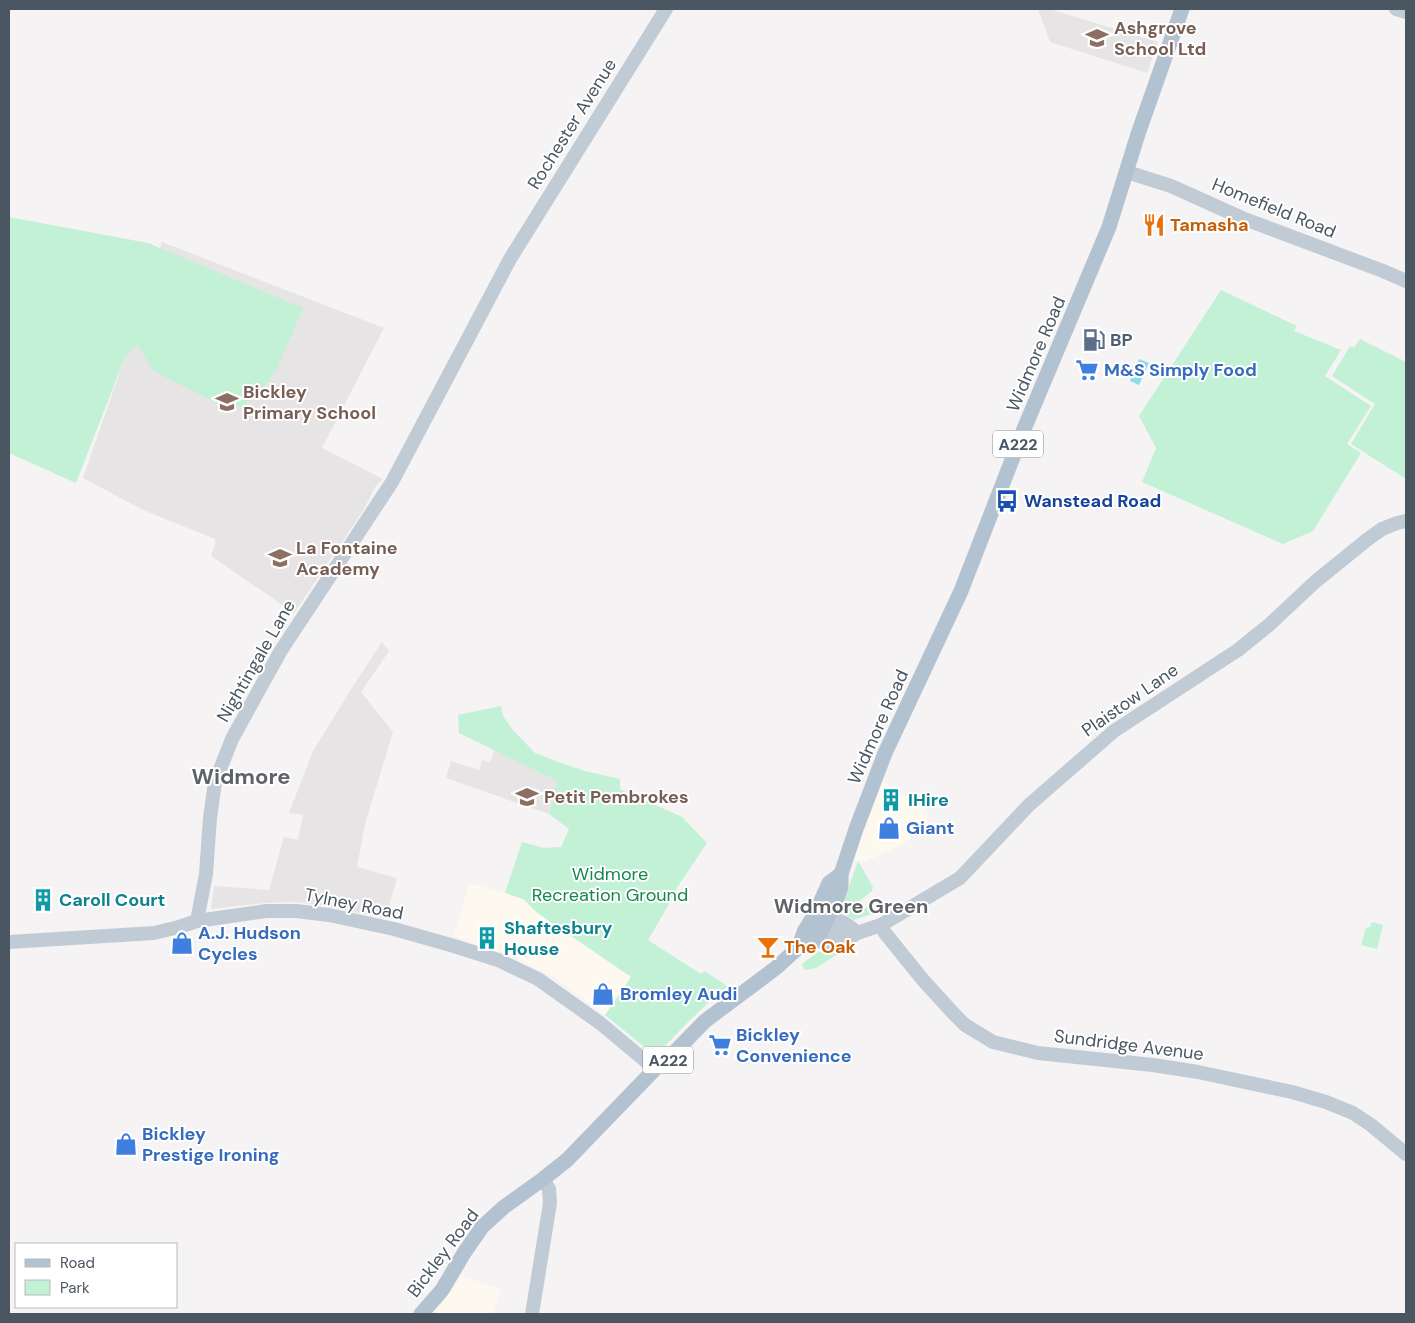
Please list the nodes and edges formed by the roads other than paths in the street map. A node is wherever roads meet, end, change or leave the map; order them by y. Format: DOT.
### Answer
graph roads {
  1 [pos="666,9"];
  2 [pos="1182,9"];
  3 [pos="1396,9"];
  4 [pos="1406,12"];
  5 [pos="1127,172"];
  6 [pos="510,259"];
  7 [pos="1406,281"];
  8 [pos="1406,521"];
  9 [pos="821,917"];
  10 [pos="197,921"];
  11 [pos="881,925"];
  12 [pos="854,935"];
  13 [pos="9,942"];
  14 [pos="813,942"];
  15 [pos="798,947"];
  16 [pos="655,1070"];
  17 [pos="1406,1154"];
  18 [pos="544,1180"];
  19 [pos="421,1314"];
  20 [pos="532,1314"];
  1 -- 6 [label="street, Rochester Avenue"];
  2 -- 5 [label="main road, Widmore Road / A222"];
  3 -- 4 [label="street"];
  5 -- 7 [label="street, Homefield Road"];
  5 -- 9 [label="main road, Widmore Road / A222"];
  6 -- 10 [label="street, Nightingale Lane"];
  8 -- 11 [label="street, Plaistow Lane"];
  9 -- 12 [label="street"];
  9 -- 14 [label="main road, Widmore Road / A222"];
  9 -- 15 [label="main road, Widmore Road / A222"];
  10 -- 13 [label="street, Tylney Road"];
  10 -- 16 [label="street, Tylney Road"];
  11 -- 12 [label="street, Plaistow Lane"];
  11 -- 17 [label="street, Sundridge Avenue"];
  12 -- 14 [label="street, Plaistow Lane"];
  14 -- 15 [label="main road, Widmore Road / A222"];
  15 -- 16 [label="main road, Widmore Road / A222"];
  16 -- 18 [label="main road, Widmore Road / A222"];
  18 -- 19 [label="main road, Bickley Road / A222"];
  18 -- 20 [label="street"];
}
